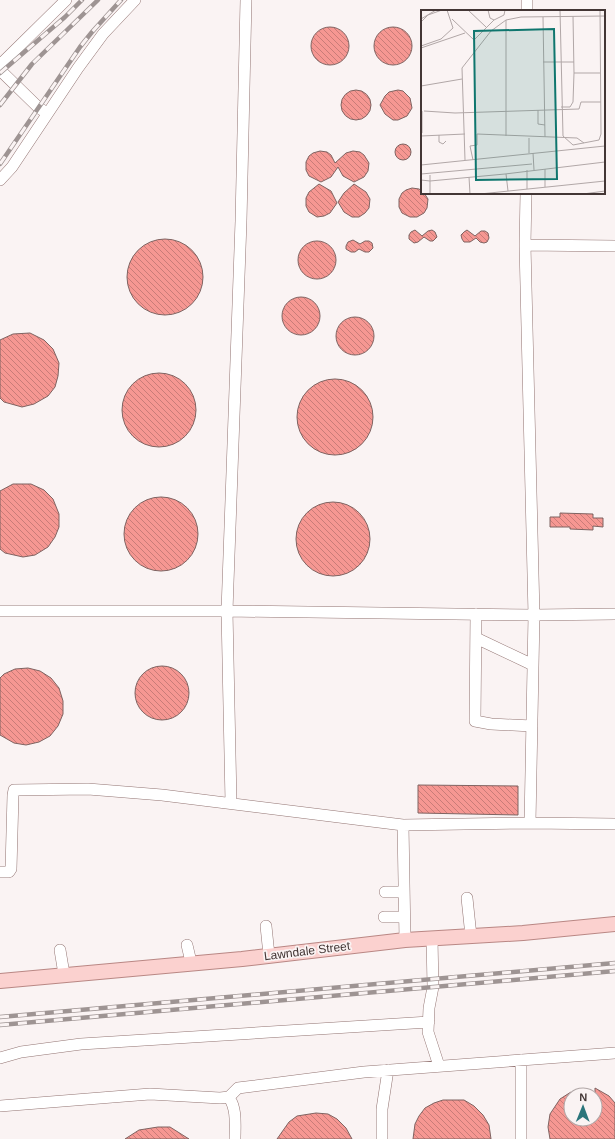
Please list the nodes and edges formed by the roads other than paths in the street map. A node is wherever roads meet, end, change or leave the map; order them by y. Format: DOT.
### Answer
graph roads {
  1 [pos="66,0"];
  2 [pos="135,0"];
  3 [pos="246,0"];
  4 [pos="0,65"];
  5 [pos="0,70"];
  6 [pos="47,113"];
  7 [pos="0,180"];
  8 [pos="526,194"];
  9 [pos="525,245"];
  10 [pos="615,246"];
  11 [pos="0,611"];
  12 [pos="227,611"];
  13 [pos="476,614"];
  14 [pos="534,614"];
  15 [pos="615,614"];
  16 [pos="476,638"];
  17 [pos="533,665"];
  18 [pos="532,726"];
  19 [pos="230,802"];
  20 [pos="530,823"];
  21 [pos="615,824"];
  22 [pos="403,825"];
  23 [pos="0,872"];
  24 [pos="385,892"];
  25 [pos="404,892"];
  26 [pos="467,898"];
  27 [pos="384,917"];
  28 [pos="404,917"];
  29 [pos="615,924"];
  30 [pos="266,926"];
  31 [pos="471,936"];
  32 [pos="432,938"];
  33 [pos="404,940"];
  34 [pos="187,945"];
  35 [pos="60,950"];
  36 [pos="269,955"];
  37 [pos="190,962"];
  38 [pos="64,974"];
  39 [pos="0,980"];
  40 [pos="429,1022"];
  41 [pos="615,1053"];
  42 [pos="0,1058"];
  43 [pos="521,1060"];
  44 [pos="439,1066"];
  45 [pos="388,1070"];
  46 [pos="229,1097"];
  47 [pos="0,1106"];
  48 [pos="235,1139"];
  49 [pos="382,1139"];
  50 [pos="520,1139"];
  1 -- 4 [label="lane"];
  2 -- 6 [label="lane"];
  3 -- 12 [label="lane"];
  5 -- 6 [label="lane"];
  6 -- 7 [label="lane"];
  8 -- 9 [label="lane"];
  9 -- 10 [label="lane"];
  9 -- 14 [label="lane"];
  11 -- 12 [label="lane"];
  12 -- 13 [label="lane"];
  12 -- 19 [label="lane"];
  13 -- 14 [label="lane"];
  13 -- 16 [label="lane"];
  14 -- 15 [label="lane"];
  14 -- 17 [label="lane"];
  16 -- 17 [label="lane"];
  16 -- 18 [label="lane"];
  17 -- 18 [label="lane"];
  18 -- 20 [label="lane"];
  19 -- 22 [label="lane"];
  19 -- 23 [label="lane"];
  20 -- 21 [label="lane"];
  20 -- 22 [label="lane"];
  22 -- 25 [label="lane"];
  24 -- 25 [label="lane"];
  25 -- 28 [label="lane"];
  26 -- 31 [label="lane"];
  27 -- 28 [label="lane"];
  28 -- 33 [label="lane"];
  29 -- 31 [label="main road, Lawndale Street"];
  30 -- 36 [label="lane"];
  31 -- 32 [label="main road, Lawndale Street"];
  32 -- 33 [label="main road, Lawndale Street"];
  32 -- 40 [label="lane"];
  33 -- 36 [label="main road, Lawndale Street"];
  34 -- 37 [label="lane"];
  35 -- 38 [label="lane"];
  36 -- 37 [label="main road, Lawndale Street"];
  37 -- 38 [label="main road, Lawndale Street"];
  38 -- 39 [label="main road, Lawndale Street"];
  40 -- 42 [label="lane"];
  40 -- 44 [label="lane"];
  41 -- 43 [label="lane"];
  43 -- 44 [label="lane"];
  43 -- 50 [label="lane"];
  44 -- 45 [label="lane"];
  45 -- 46 [label="lane"];
  45 -- 49 [label="lane"];
  46 -- 47 [label="lane"];
  46 -- 48 [label="lane"];
}
